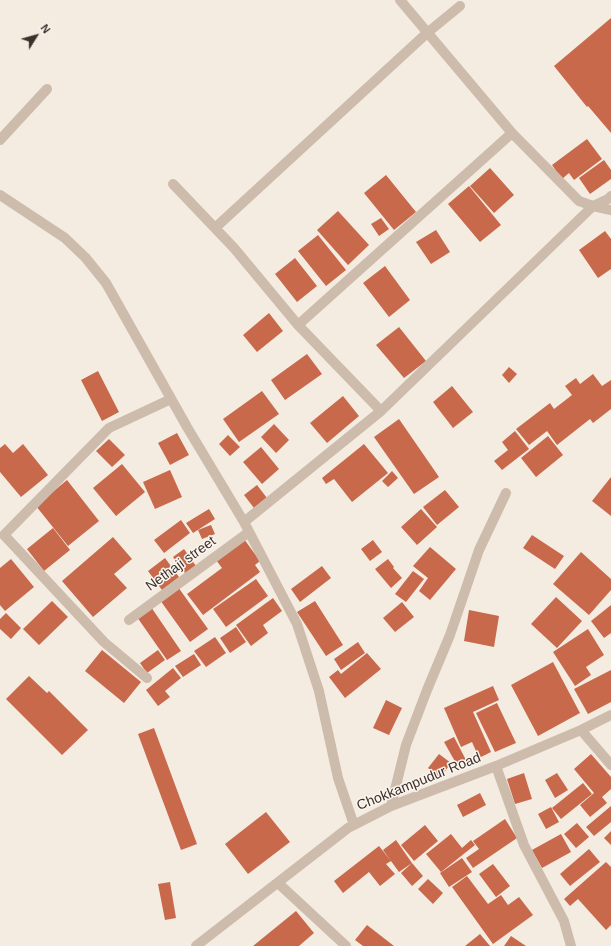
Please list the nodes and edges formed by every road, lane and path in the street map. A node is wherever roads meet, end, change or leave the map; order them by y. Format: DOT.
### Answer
graph roads {
  1 [pos="400,0"];
  2 [pos="460,6"];
  3 [pos="427,33"];
  4 [pos="47,89"];
  5 [pos="512,133"];
  6 [pos="0,140"];
  7 [pos="173,184"];
  8 [pos="0,195"];
  9 [pos="611,196"];
  10 [pos="593,206"];
  11 [pos="611,210"];
  12 [pos="215,228"];
  13 [pos="298,325"];
  14 [pos="171,399"];
  15 [pos="381,411"];
  16 [pos="506,493"];
  17 [pos="244,522"];
  18 [pos="249,532"];
  19 [pos="129,620"];
  20 [pos="147,678"];
  21 [pos="611,715"];
  22 [pos="581,730"];
  23 [pos="611,765"];
  24 [pos="496,766"];
  25 [pos="391,806"];
  26 [pos="354,825"];
  27 [pos="278,883"];
  28 [pos="196,946"];
  29 [pos="346,946"];
  30 [pos="571,946"];
  1 -- 3 [label="street"];
  2 -- 3 [label="street"];
  3 -- 5 [label="street"];
  3 -- 12 [label="street"];
  4 -- 6 [label="street"];
  5 -- 10 [label="street"];
  5 -- 13 [label="street"];
  7 -- 12 [label="street"];
  8 -- 14 [label="street"];
  9 -- 10 [label="street"];
  10 -- 11 [label="street"];
  10 -- 15 [label="street"];
  12 -- 13 [label="street"];
  13 -- 15 [label="street"];
  14 -- 17 [label="street"];
  14 -- 20 [label="street"];
  15 -- 17 [label="street"];
  16 -- 25 [label="street"];
  17 -- 18 [label="street"];
  18 -- 19 [label="street, Nethaji street"];
  18 -- 26 [label="street"];
  21 -- 22 [label="street, Chokkampudur Road"];
  22 -- 23 [label="street"];
  22 -- 24 [label="street, Chokkampudur Road"];
  24 -- 25 [label="street, Chokkampudur Road"];
  24 -- 30 [label="street"];
  25 -- 26 [label="street, Chokkampudur Road"];
  26 -- 27 [label="street, Chokkampudur Road"];
  27 -- 28 [label="street, Chokkampudur Road"];
  27 -- 29 [label="street"];
}
